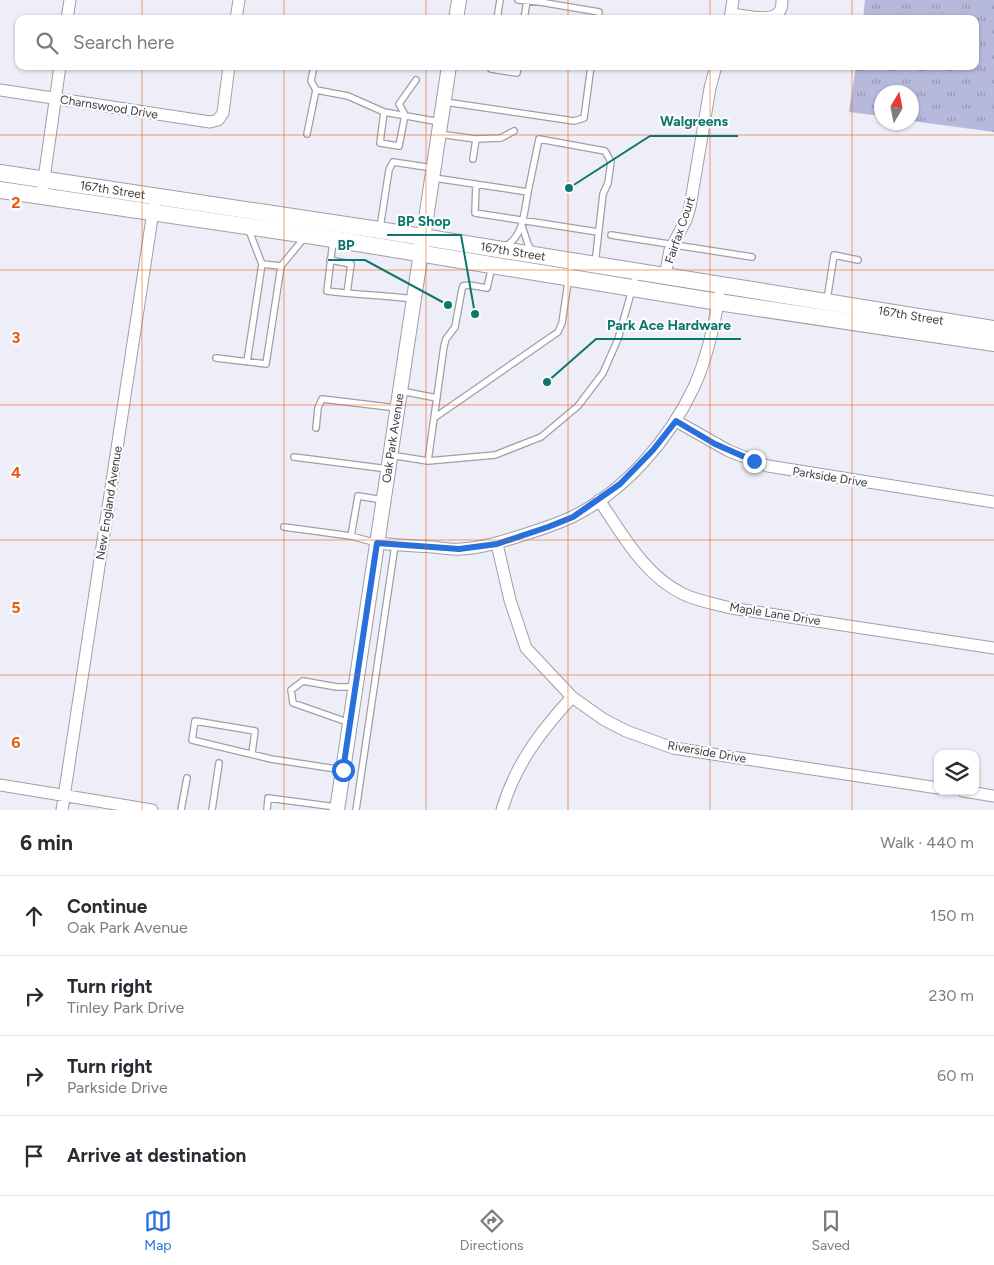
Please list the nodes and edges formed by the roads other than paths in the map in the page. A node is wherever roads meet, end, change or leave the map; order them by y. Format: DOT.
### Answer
graph roads {
  1 [pos="70,0"];
  2 [pos="239,0"];
  3 [pos="459,0"];
  4 [pos="500,0"];
  5 [pos="518,0"];
  6 [pos="732,0"];
  7 [pos="782,0"];
  8 [pos="527,1"];
  9 [pos="68,15"];
  10 [pos="237,15"];
  11 [pos="457,15"];
  12 [pos="498,15"];
  13 [pos="525,15"];
  14 [pos="599,15"];
  15 [pos="730,15"];
  16 [pos="777,15"];
  17 [pos="60,70"];
  18 [pos="228,70"];
  19 [pos="313,70"];
  20 [pos="447,70"];
  21 [pos="498,70"];
  22 [pos="517,70"];
  23 [pos="590,70"];
  24 [pos="715,70"];
  25 [pos="416,80"];
  26 [pos="0,90"];
  27 [pos="316,90"];
  28 [pos="56,98"];
  29 [pos="443,102"];
  30 [pos="384,112"];
  31 [pos="405,115"];
  32 [pos="439,128"];
  33 [pos="514,131"];
  34 [pos="307,134"];
  35 [pos="476,139"];
  36 [pos="473,159"];
  37 [pos="0,173"];
  38 [pos="432,173"];
  39 [pos="43,179"];
  40 [pos="476,184"];
  41 [pos="0,190"];
  42 [pos="528,192"];
  43 [pos="41,196"];
  44 [pos="155,196"];
  45 [pos="153,213"];
  46 [pos="522,223"];
  47 [pos="247,226"];
  48 [pos="379,230"];
  49 [pos="598,232"];
  50 [pos="307,235"];
  51 [pos="611,235"];
  52 [pos="333,239"];
  53 [pos="672,244"];
  54 [pos="421,245"];
  55 [pos="534,256"];
  56 [pos="496,257"];
  57 [pos="752,257"];
  58 [pos="330,260"];
  59 [pos="858,260"];
  60 [pos="262,264"];
  61 [pos="281,266"];
  62 [pos="594,266"];
  63 [pos="570,270"];
  64 [pos="665,276"];
  65 [pos="635,280"];
  66 [pos="721,284"];
  67 [pos="347,294"];
  68 [pos="413,299"];
  69 [pos="718,302"];
  70 [pos="826,302"];
  71 [pos="994,330"];
  72 [pos="994,342"];
  73 [pos="216,358"];
  74 [pos="247,362"];
  75 [pos="399,391"];
  76 [pos="437,398"];
  77 [pos="397,408"];
  78 [pos="434,418"];
  79 [pos="676,421"];
  80 [pos="316,428"];
  81 [pos="294,457"];
  82 [pos="428,461"];
  83 [pos="389,462"];
  84 [pos="383,500"];
  85 [pos="599,500"];
  86 [pos="994,502"];
  87 [pos="284,527"];
  88 [pos="351,536"];
  89 [pos="377,543"];
  90 [pos="497,544"];
  91 [pos="395,545"];
  92 [pos="994,648"];
  93 [pos="356,687"];
  94 [pos="572,697"];
  95 [pos="350,723"];
  96 [pos="252,753"];
  97 [pos="219,763"];
  98 [pos="343,770"];
  99 [pos="187,778"];
  100 [pos="0,785"];
  101 [pos="934,787"];
  102 [pos="979,794"];
  103 [pos="64,796"];
  104 [pos="994,796"];
  105 [pos="337,808"];
  106 [pos="62,810"];
  107 [pos="152,810"];
  108 [pos="181,810"];
  109 [pos="212,810"];
  110 [pos="266,810"];
  111 [pos="356,810"];
  112 [pos="502,810"];
  1 -- 9 [label="street"];
  2 -- 10 [label="street"];
  3 -- 11 [label="street"];
  4 -- 12 [label="lane"];
  5 -- 8 [label="lane"];
  6 -- 15 [label="street"];
  7 -- 16 [label="street"];
  8 -- 13 [label="lane"];
  8 -- 14 [label="lane"];
  17 -- 28 [label="street"];
  18 -- 28 [label="street, Charnswood Drive"];
  19 -- 27 [label="lane"];
  20 -- 29 [label="street, Oak Park Avenue"];
  21 -- 22 [label="lane"];
  23 -- 29 [label="lane"];
  24 -- 53 [label="street, Fairfax Court"];
  25 -- 31 [label="lane"];
  26 -- 28 [label="street, Charnswood Drive"];
  27 -- 30 [label="lane"];
  27 -- 34 [label="lane"];
  28 -- 39 [label="street"];
  29 -- 32 [label="street, Oak Park Avenue"];
  30 -- 31 [label="lane"];
  30 -- 31 [label="lane"];
  31 -- 32 [label="lane"];
  32 -- 35 [label="lane"];
  32 -- 38 [label="street, Oak Park Avenue"];
  33 -- 35 [label="lane"];
  35 -- 36 [label="lane"];
  37 -- 39 [label="main road, 167th Street"];
  38 -- 40 [label="lane"];
  38 -- 48 [label="lane"];
  38 -- 54 [label="street, Oak Park Avenue"];
  39 -- 43 [label="street"];
  39 -- 44 [label="main road, 167th Street"];
  40 -- 42 [label="lane"];
  40 -- 46 [label="lane"];
  41 -- 43 [label="main road, 167th Street"];
  42 -- 46 [label="lane"];
  42 -- 49 [label="lane"];
  43 -- 45 [label="main road, 167th Street"];
  44 -- 45 [label="street, New England Avenue"];
  44 -- 48 [label="main road, 167th Street"];
  45 -- 47 [label="main road, 167th Street"];
  45 -- 103 [label="street, New England Avenue"];
  46 -- 49 [label="lane"];
  46 -- 55 [label="lane"];
  46 -- 56 [label="lane"];
  47 -- 50 [label="main road, 167th Street"];
  47 -- 60 [label="lane"];
  48 -- 54 [label="main road, 167th Street"];
  49 -- 62 [label="lane"];
  50 -- 52 [label="main road, 167th Street"];
  50 -- 61 [label="lane"];
  51 -- 53 [label="lane"];
  52 -- 54 [label="main road, 167th Street"];
  52 -- 58 [label="lane"];
  53 -- 57 [label="lane"];
  53 -- 64 [label="street, Fairfax Court"];
  54 -- 56 [label="main road, 167th Street"];
  54 -- 68 [label="street, Oak Park Avenue"];
  55 -- 56 [label="main road, 167th Street"];
  55 -- 63 [label="main road, 167th Street"];
  56 -- 63 [label="main road, 167th Street"];
  56 -- 76 [label="lane"];
  58 -- 67 [label="lane"];
  58 -- 67 [label="lane"];
  59 -- 70 [label="lane"];
  60 -- 61 [label="lane"];
  60 -- 74 [label="lane"];
  61 -- 74 [label="lane"];
  62 -- 63 [label="main road, 167th Street"];
  62 -- 65 [label="main road, 167th Street"];
  63 -- 65 [label="main road, 167th Street"];
  63 -- 78 [label="lane"];
  64 -- 65 [label="main road, 167th Street"];
  64 -- 66 [label="main road, 167th Street"];
  65 -- 69 [label="main road, 167th Street"];
  65 -- 82 [label="lane"];
  66 -- 69 [label="street"];
  66 -- 70 [label="main road, 167th Street"];
  67 -- 68 [label="lane"];
  68 -- 75 [label="street, Oak Park Avenue"];
  69 -- 72 [label="main road, 167th Street"];
  69 -- 79 [label="street"];
  70 -- 71 [label="main road, 167th Street"];
  73 -- 74 [label="lane"];
  75 -- 76 [label="lane"];
  75 -- 77 [label="street, Oak Park Avenue"];
  76 -- 78 [label="lane"];
  77 -- 80 [label="lane"];
  77 -- 83 [label="street, Oak Park Avenue"];
  78 -- 82 [label="lane"];
  79 -- 85 [label="street"];
  79 -- 86 [label="street, Parkside Drive"];
  81 -- 83 [label="lane"];
  82 -- 83 [label="lane"];
  83 -- 84 [label="street, Oak Park Avenue"];
  84 -- 88 [label="lane"];
  84 -- 89 [label="street, Oak Park Avenue"];
  85 -- 90 [label="street"];
  85 -- 92 [label="street, Maple Lane Drive"];
  87 -- 88 [label="lane"];
  88 -- 89 [label="lane"];
  89 -- 91 [label="street"];
  89 -- 93 [label="street, Oak Park Avenue"];
  90 -- 91 [label="street"];
  90 -- 94 [label="street, Riverside Drive"];
  91 -- 111 [label="lane"];
  93 -- 95 [label="street, Oak Park Avenue"];
  93 -- 95 [label="lane"];
  94 -- 101 [label="street, Riverside Drive"];
  94 -- 112 [label="street"];
  95 -- 98 [label="street, Oak Park Avenue"];
  96 -- 96 [label="lane"];
  96 -- 98 [label="lane"];
  97 -- 109 [label="lane"];
  98 -- 105 [label="street, Oak Park Avenue"];
  99 -- 108 [label="lane"];
  100 -- 103 [label="street"];
  102 -- 104 [label="street"];
  103 -- 106 [label="street, New England Avenue"];
  103 -- 107 [label="street"];
  105 -- 110 [label="lane"];
}
